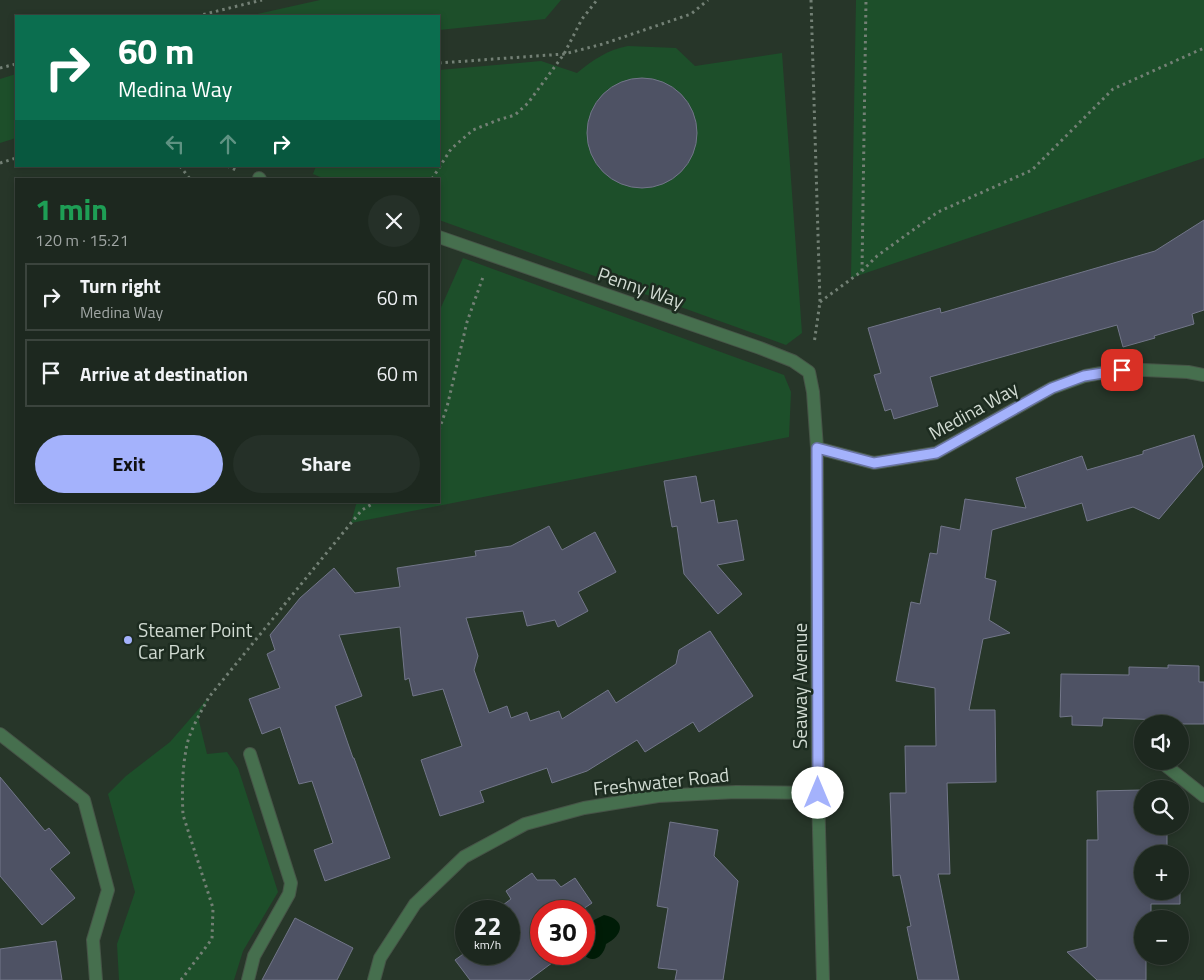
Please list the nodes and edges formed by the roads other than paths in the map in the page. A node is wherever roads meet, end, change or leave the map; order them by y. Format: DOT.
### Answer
graph roads {
  1 [pos="440,237"];
  2 [pos="1204,375"];
  3 [pos="813,392"];
  4 [pos="817,448"];
  5 [pos="0,734"];
  6 [pos="250,754"];
  7 [pos="1171,770"];
  8 [pos="818,793"];
  9 [pos="1204,796"];
  10 [pos="96,980"];
  11 [pos="248,980"];
  12 [pos="374,980"];
  13 [pos="823,980"];
  1 -- 3 [label="street, Penny Way"];
  2 -- 4 [label="street, Medina Way"];
  3 -- 4 [label="street, Seaway Avenue"];
  4 -- 8 [label="street, Seaway Avenue"];
  5 -- 10 [label="street"];
  6 -- 11 [label="street"];
  7 -- 9 [label="street"];
  8 -- 12 [label="street, Freshwater Road"];
  8 -- 13 [label="street, Seaway Avenue"];
}
